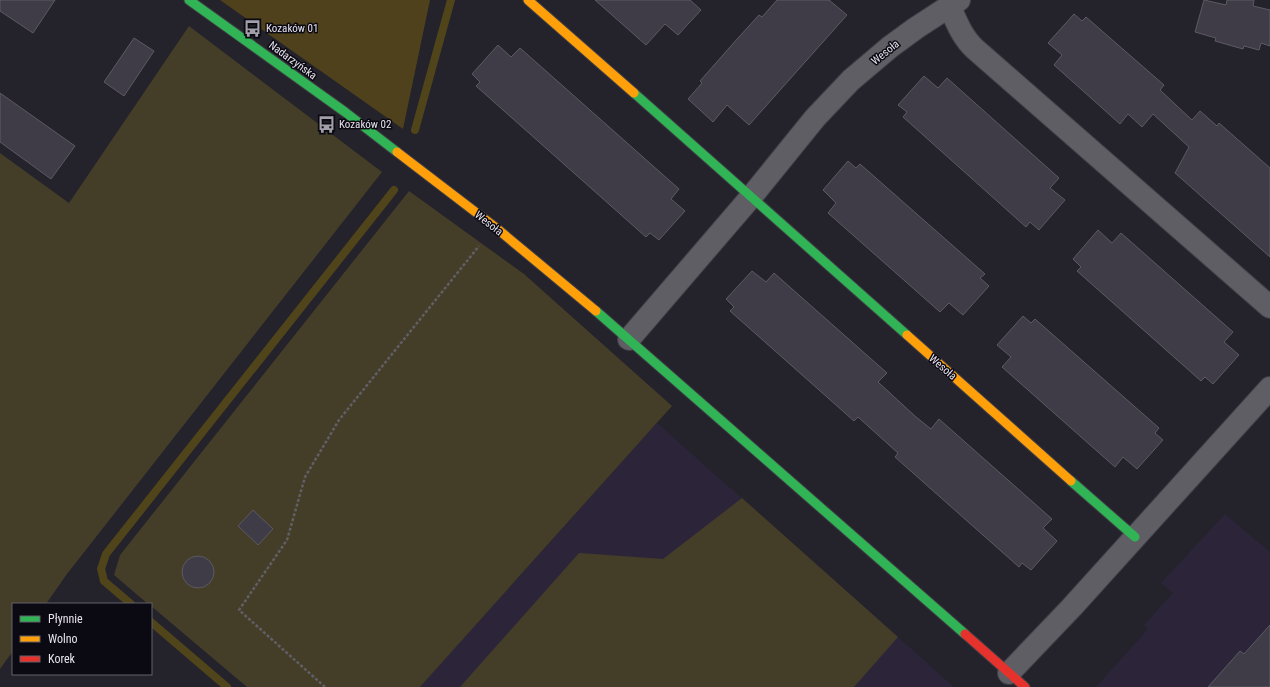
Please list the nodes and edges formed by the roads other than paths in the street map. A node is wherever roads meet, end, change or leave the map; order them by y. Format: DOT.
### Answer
graph roads {
  1 [pos="189,0"];
  2 [pos="528,0"];
  3 [pos="954,3"];
  4 [pos="345,112"];
  5 [pos="751,198"];
  6 [pos="1270,307"];
  7 [pos="629,339"];
  8 [pos="1270,388"];
  9 [pos="1135,537"];
  10 [pos="1017,680"];
  1 -- 4 [label="street, Nadarzyńska"];
  2 -- 5 [label="street, Wesoła"];
  3 -- 5 [label="street, Wesoła"];
  3 -- 6 [label="street, Wesoła"];
  4 -- 7 [label="street, Wesoła"];
  5 -- 7 [label="street, Wesoła"];
  5 -- 9 [label="street, Wesoła"];
  7 -- 10 [label="street, Wesoła"];
  8 -- 9 [label="street, Wesoła"];
  9 -- 10 [label="street, Wesoła"];
}
